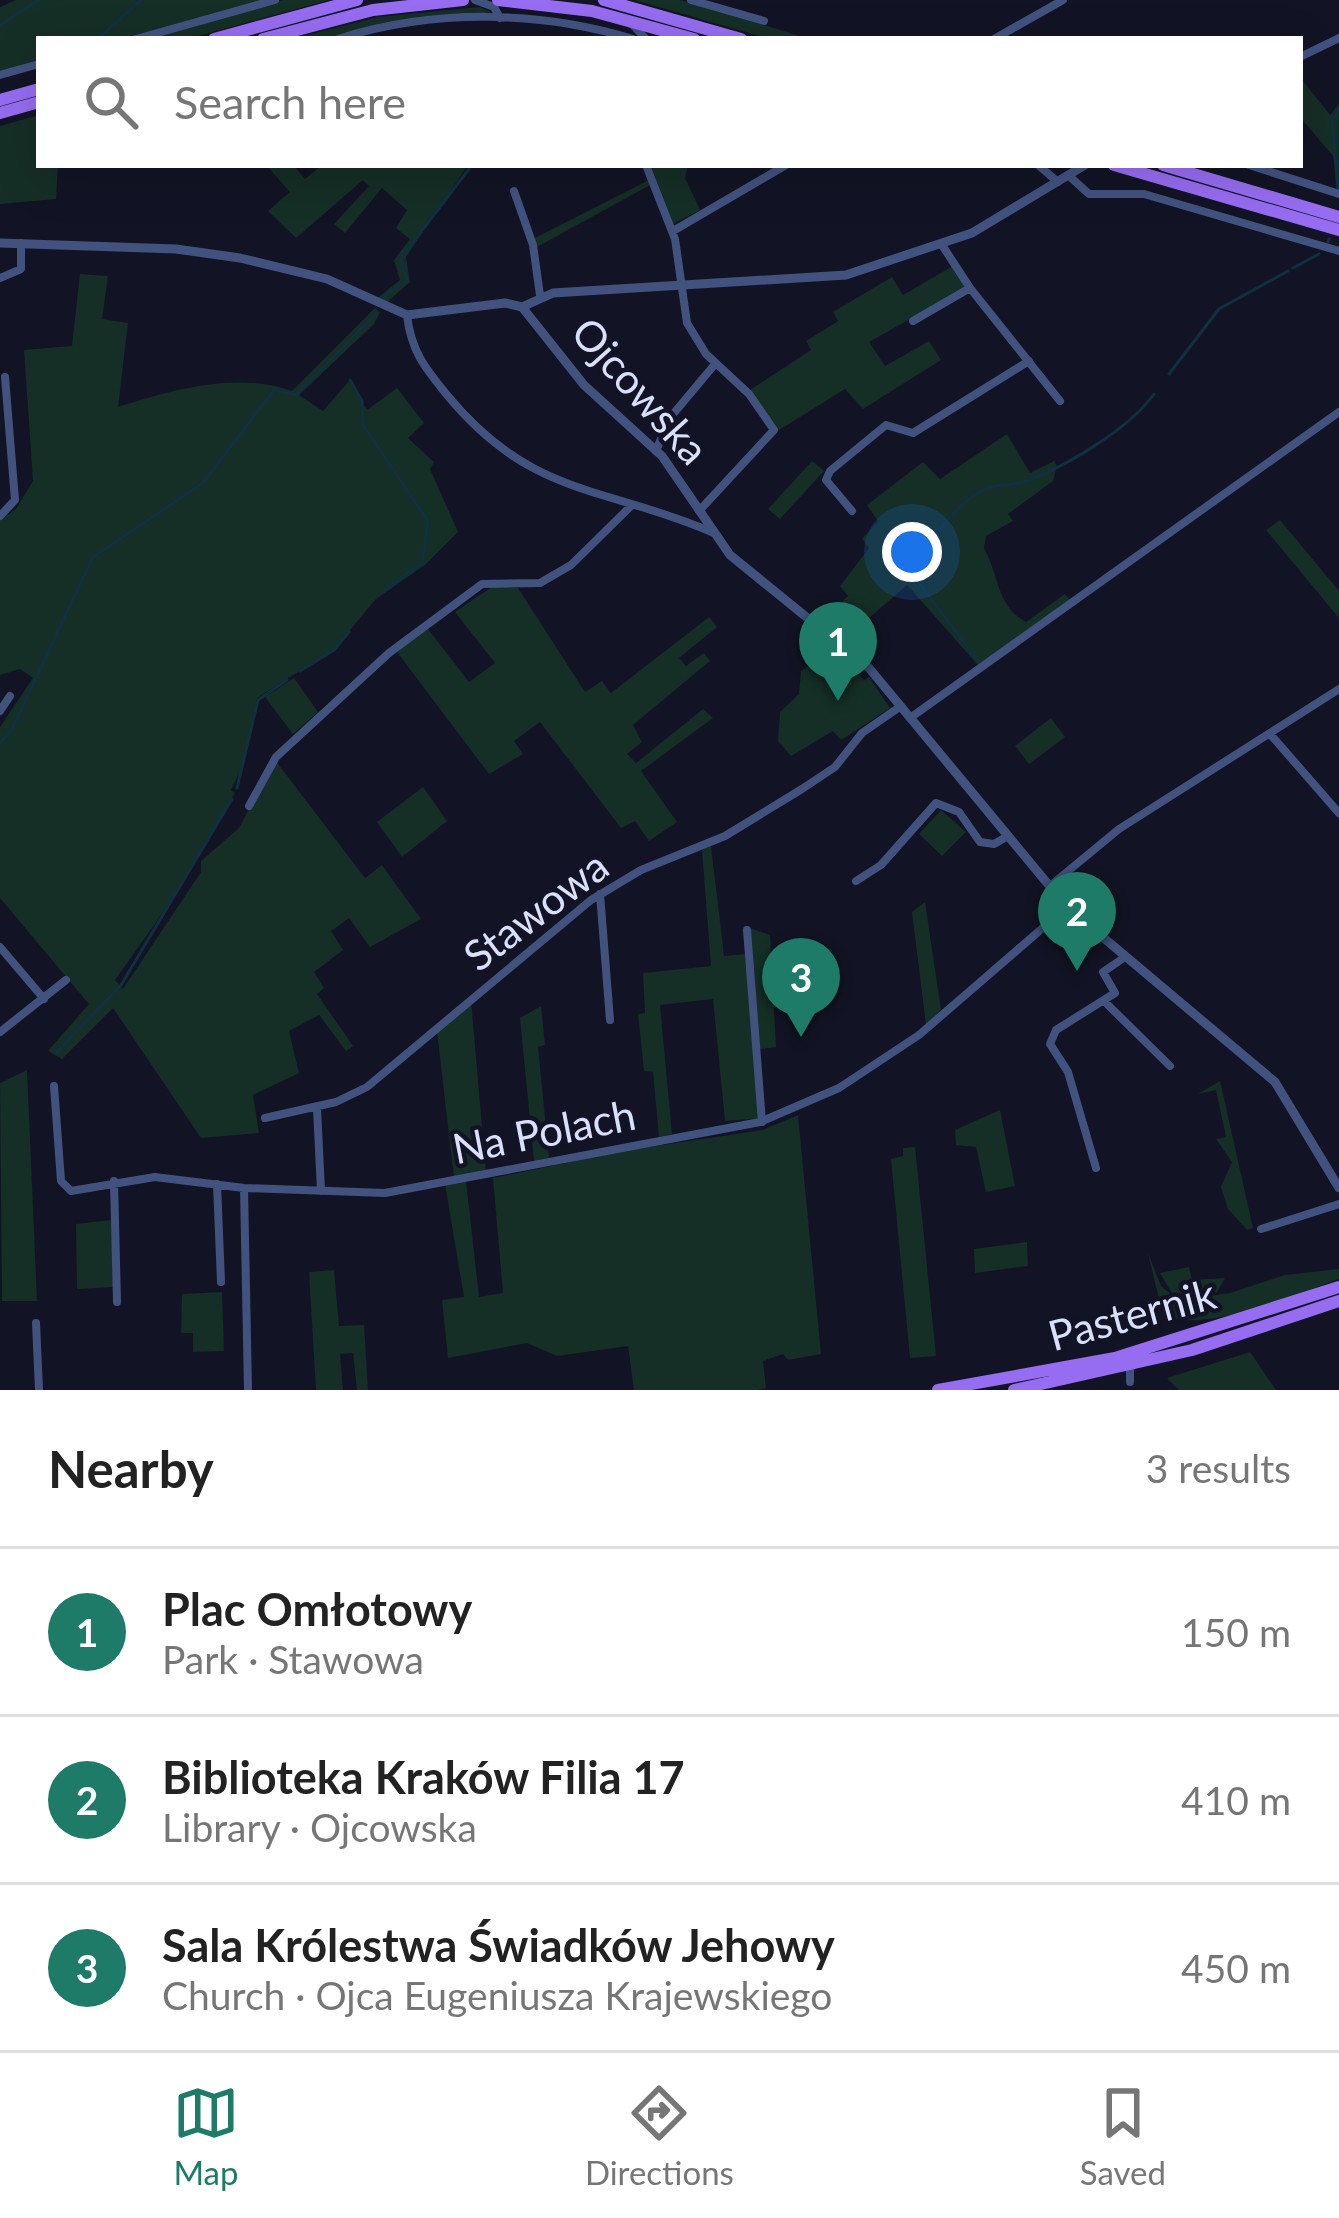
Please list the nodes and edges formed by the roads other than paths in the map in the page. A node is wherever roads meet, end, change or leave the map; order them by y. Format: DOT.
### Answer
graph roads {
  1 [pos="275,0"];
  2 [pos="357,0"];
  3 [pos="463,0"];
  4 [pos="475,0"];
  5 [pos="497,0"];
  6 [pos="604,0"];
  7 [pos="691,0"];
  8 [pos="1063,0"];
  9 [pos="500,18"];
  10 [pos="627,20"];
  11 [pos="764,21"];
  12 [pos="147,36"];
  13 [pos="225,36"];
  14 [pos="274,36"];
  15 [pos="352,36"];
  16 [pos="614,36"];
  17 [pos="643,36"];
  18 [pos="683,36"];
  19 [pos="730,36"];
  20 [pos="999,36"];
  21 [pos="1339,38"];
  22 [pos="1303,56"];
  23 [pos="36,65"];
  24 [pos="0,75"];
  25 [pos="36,90"];
  26 [pos="0,100"];
  27 [pos="36,103"];
  28 [pos="0,113"];
  29 [pos="647,168"];
  30 [pos="781,168"];
  31 [pos="1124,168"];
  32 [pos="1173,168"];
  33 [pos="1258,168"];
  34 [pos="1064,174"];
  35 [pos="514,190"];
  36 [pos="1339,194"];
  37 [pos="1339,215"];
  38 [pos="673,231"];
  39 [pos="1339,234"];
  40 [pos="0,243"];
  41 [pos="21,243"];
  42 [pos="942,244"];
  43 [pos="1339,251"];
  44 [pos="5,278"];
  45 [pos="680,284"];
  46 [pos="970,288"];
  47 [pos="539,295"];
  48 [pos="522,307"];
  49 [pos="407,315"];
  50 [pos="913,321"];
  51 [pos="1029,361"];
  52 [pos="715,364"];
  53 [pos="5,376"];
  54 [pos="1060,400"];
  55 [pos="1339,412"];
  56 [pos="656,452"];
  57 [pos="631,506"];
  58 [pos="699,511"];
  59 [pos="851,511"];
  60 [pos="0,516"];
  61 [pos="714,533"];
  62 [pos="1339,689"];
  63 [pos="10,696"];
  64 [pos="901,706"];
  65 [pos="0,711"];
  66 [pos="910,718"];
  67 [pos="1270,734"];
  68 [pos="249,806"];
  69 [pos="1339,813"];
  70 [pos="1007,836"];
  71 [pos="856,880"];
  72 [pos="1051,886"];
  73 [pos="600,893"];
  74 [pos="1067,907"];
  75 [pos="747,930"];
  76 [pos="0,947"];
  77 [pos="1126,956"];
  78 [pos="66,980"];
  79 [pos="44,998"];
  80 [pos="1105,1002"];
  81 [pos="610,1020"];
  82 [pos="0,1032"];
  83 [pos="1170,1066"];
  84 [pos="54,1086"];
  85 [pos="317,1108"];
  86 [pos="266,1118"];
  87 [pos="762,1122"];
  88 [pos="1096,1168"];
  89 [pos="114,1181"];
  90 [pos="217,1184"];
  91 [pos="244,1188"];
  92 [pos="1339,1188"];
  93 [pos="321,1191"];
  94 [pos="1339,1204"];
  95 [pos="1262,1229"];
  96 [pos="221,1282"];
  97 [pos="1339,1287"];
  98 [pos="1339,1301"];
  99 [pos="117,1302"];
  100 [pos="36,1323"];
  101 [pos="1130,1366"];
  102 [pos="1130,1382"];
  103 [pos="39,1390"];
  104 [pos="248,1390"];
  105 [pos="938,1390"];
  106 [pos="1014,1390"];
  1 -- 12 [label="street"];
  2 -- 13 [label="main road"];
  3 -- 14 [label="main road"];
  4 -- 9 [label="street"];
  5 -- 10 [label="main road"];
  6 -- 19 [label="main road"];
  7 -- 11 [label="street"];
  8 -- 20 [label="street"];
  9 -- 15 [label="street"];
  9 -- 16 [label="street"];
  10 -- 17 [label="street"];
  10 -- 18 [label="main road"];
  21 -- 22 [label="street"];
  23 -- 24 [label="street"];
  25 -- 26 [label="main road"];
  27 -- 28 [label="main road"];
  29 -- 38 [label="street"];
  30 -- 38 [label="street"];
  31 -- 39 [label="main road"];
  32 -- 37 [label="main road"];
  33 -- 36 [label="street"];
  34 -- 42 [label="street"];
  34 -- 43 [label="street"];
  35 -- 47 [label="street"];
  38 -- 45 [label="street"];
  40 -- 41 [label="street"];
  41 -- 44 [label="street"];
  41 -- 49 [label="street"];
  42 -- 45 [label="street"];
  42 -- 46 [label="street"];
  45 -- 47 [label="street"];
  45 -- 52 [label="street"];
  46 -- 50 [label="street"];
  46 -- 51 [label="street"];
  47 -- 48 [label="street"];
  48 -- 49 [label="street, Ojcowska"];
  48 -- 56 [label="street, Ojcowska"];
  49 -- 57 [label="street"];
  51 -- 54 [label="street"];
  51 -- 59 [label="street"];
  52 -- 56 [label="street"];
  52 -- 58 [label="street"];
  53 -- 60 [label="street"];
  55 -- 66 [label="street"];
  56 -- 58 [label="street, Ojcowska"];
  57 -- 61 [label="street"];
  57 -- 68 [label="street"];
  58 -- 61 [label="street, Ojcowska"];
  61 -- 64 [label="street, Ojcowska"];
  62 -- 67 [label="street"];
  63 -- 65 [label="street"];
  64 -- 66 [label="street, Ojcowska"];
  64 -- 73 [label="street, Stawowa"];
  66 -- 70 [label="street, Ojcowska"];
  67 -- 69 [label="street"];
  67 -- 72 [label="street"];
  70 -- 71 [label="street"];
  70 -- 72 [label="street, Ojcowska"];
  72 -- 74 [label="street, Ojcowska"];
  73 -- 81 [label="street"];
  73 -- 85 [label="street, Stawowa"];
  74 -- 77 [label="street, Ojcowska"];
  74 -- 87 [label="street, Na Polach"];
  75 -- 87 [label="street"];
  76 -- 79 [label="street"];
  77 -- 80 [label="street"];
  77 -- 92 [label="street, Ojcowska"];
  78 -- 79 [label="street"];
  79 -- 82 [label="street"];
  80 -- 83 [label="street"];
  80 -- 88 [label="street"];
  84 -- 89 [label="street, Na Polach"];
  85 -- 86 [label="street, Stawowa"];
  85 -- 93 [label="street"];
  87 -- 93 [label="street, Na Polach"];
  89 -- 90 [label="street, Na Polach"];
  89 -- 99 [label="street"];
  90 -- 91 [label="street, Na Polach"];
  90 -- 96 [label="street"];
  91 -- 93 [label="street, Na Polach"];
  91 -- 104 [label="street"];
  94 -- 95 [label="street"];
  97 -- 105 [label="main road, Pasternik"];
  98 -- 101 [label="main road, Pasternik"];
  100 -- 103 [label="street"];
  101 -- 102 [label="street"];
  101 -- 106 [label="main road, Pasternik"];
}
